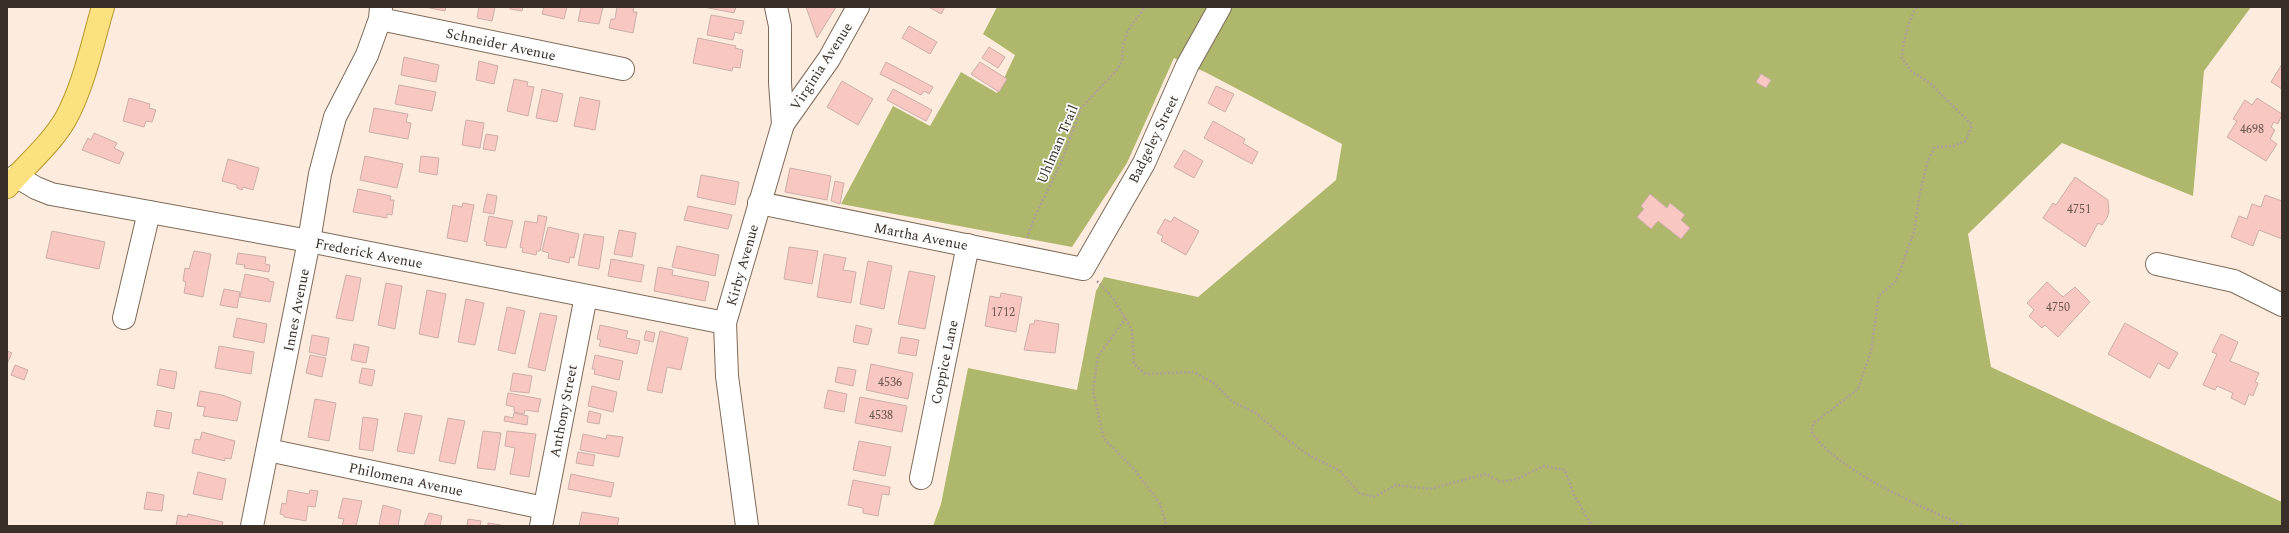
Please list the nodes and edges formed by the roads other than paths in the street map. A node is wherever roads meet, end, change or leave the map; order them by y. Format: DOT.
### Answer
graph roads {
  1 [pos="103,7"];
  2 [pos="776,7"];
  3 [pos="858,7"];
  4 [pos="1220,7"];
  5 [pos="381,13"];
  6 [pos="623,69"];
  7 [pos="783,124"];
  8 [pos="12,181"];
  9 [pos="759,203"];
  10 [pos="149,212"];
  11 [pos="309,241"];
  12 [pos="968,245"];
  13 [pos="2157,264"];
  14 [pos="1083,269"];
  15 [pos="586,296"];
  16 [pos="2282,305"];
  17 [pos="124,318"];
  18 [pos="725,323"];
  19 [pos="268,450"];
  20 [pos="920,478"];
  21 [pos="542,517"];
  22 [pos="252,526"];
  23 [pos="747,526"];
  1 -- 8 [label="main road"];
  2 -- 7 [label="street, Kirby Avenue"];
  3 -- 7 [label="street, Virginia Avenue"];
  4 -- 14 [label="street, Badgeley Street"];
  5 -- 6 [label="street, Schneider Avenue"];
  5 -- 11 [label="street, Innes Avenue"];
  7 -- 9 [label="street, Kirby Avenue"];
  8 -- 10 [label="street, Frederick Avenue"];
  9 -- 12 [label="street, Martha Avenue"];
  9 -- 18 [label="street, Kirby Avenue"];
  10 -- 11 [label="street, Frederick Avenue"];
  10 -- 17 [label="street"];
  11 -- 15 [label="street, Frederick Avenue"];
  11 -- 19 [label="street, Innes Avenue"];
  12 -- 14 [label="street, Martha Avenue"];
  12 -- 20 [label="street, Coppice Lane"];
  13 -- 16 [label="street"];
  15 -- 18 [label="street, Frederick Avenue"];
  15 -- 21 [label="street, Anthony Street"];
  18 -- 23 [label="street, Kirby Avenue"];
  19 -- 21 [label="street, Philomena Avenue"];
  19 -- 22 [label="street, Innes Avenue"];
}
